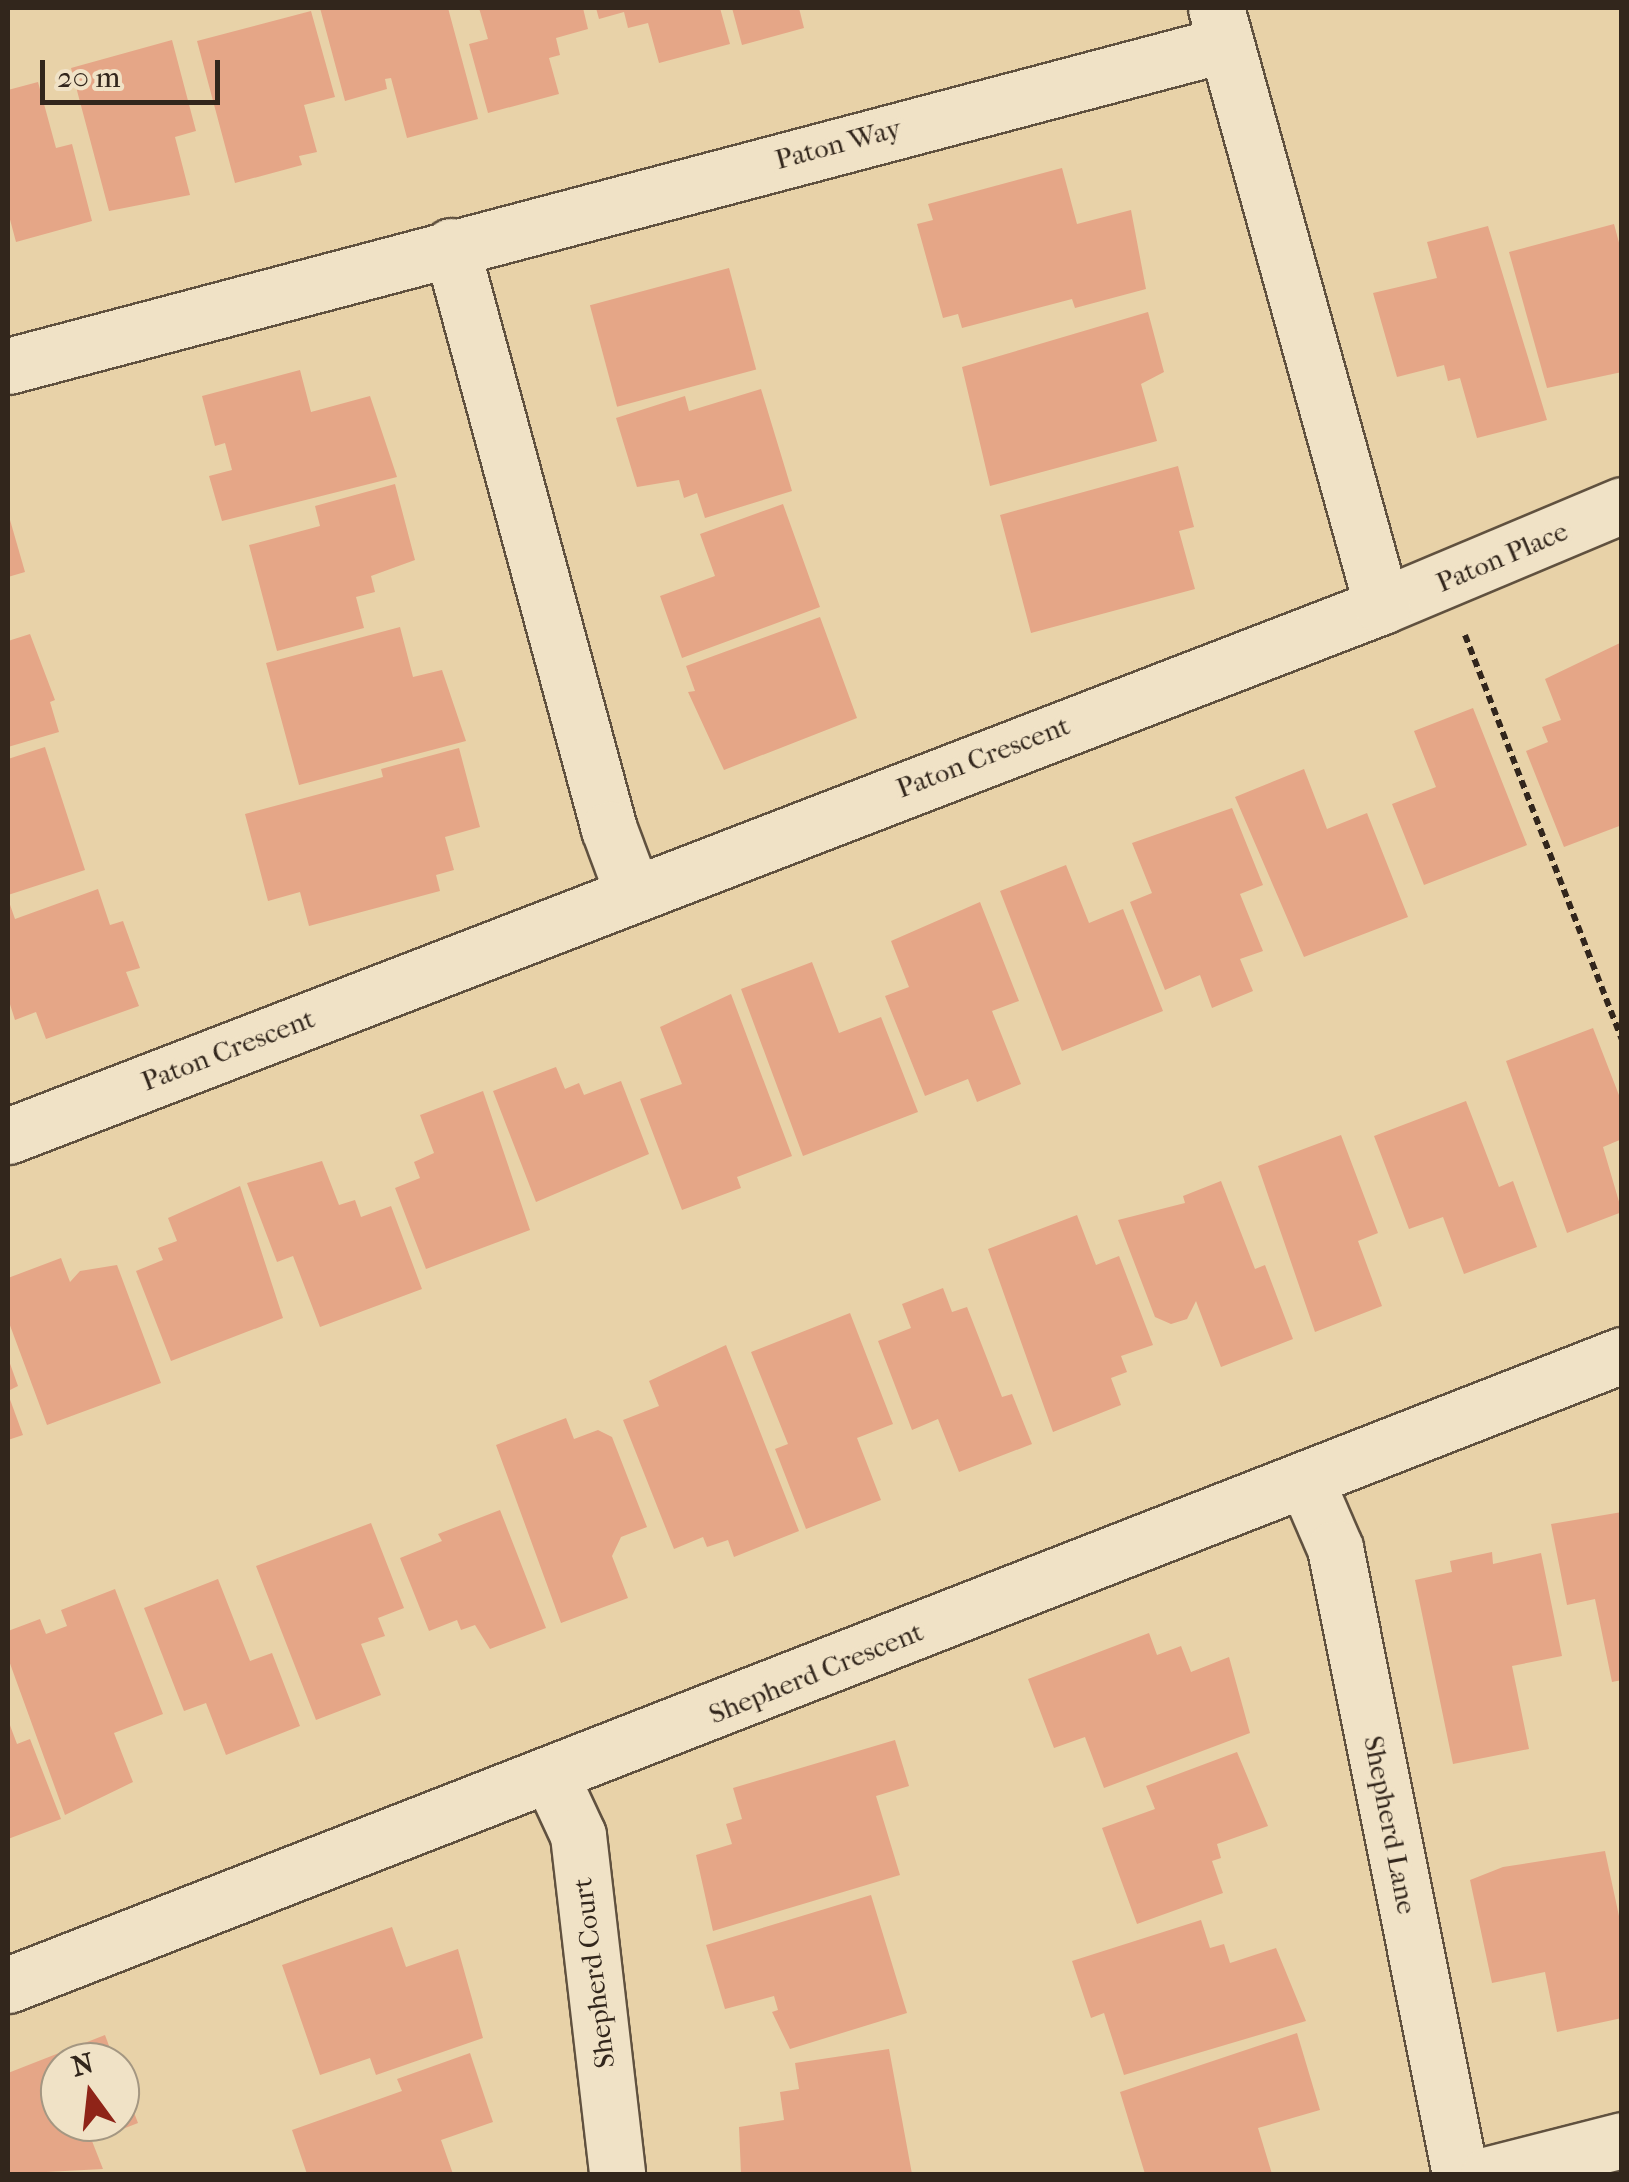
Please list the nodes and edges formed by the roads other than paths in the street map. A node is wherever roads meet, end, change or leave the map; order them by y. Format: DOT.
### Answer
graph roads {
  1 [pos="1221,26"];
  2 [pos="451,246"];
  3 [pos="8,366"];
  4 [pos="1622,505"];
  5 [pos="1382,606"];
  6 [pos="632,891"];
  7 [pos="8,1136"];
  8 [pos="1622,1355"];
  9 [pos="1306,1480"];
  10 [pos="552,1777"];
  11 [pos="8,1985"];
  12 [pos="1622,2140"];
  13 [pos="617,2174"];
  14 [pos="1460,2174"];
  15 [pos="1488,2174"];
  1 -- 2 [label="street, Paton Way"];
  1 -- 5 [label="street"];
  2 -- 3 [label="street, Paton Way"];
  2 -- 6 [label="street"];
  4 -- 5 [label="street, Paton Place"];
  5 -- 6 [label="street, Paton Crescent"];
  6 -- 7 [label="street, Paton Crescent"];
  8 -- 9 [label="street, Shepherd Crescent"];
  9 -- 10 [label="street, Shepherd Crescent"];
  9 -- 14 [label="street, Shepherd Lane"];
  10 -- 11 [label="street, Shepherd Crescent"];
  10 -- 13 [label="street, Shepherd Court"];
  12 -- 15 [label="street"];
}
